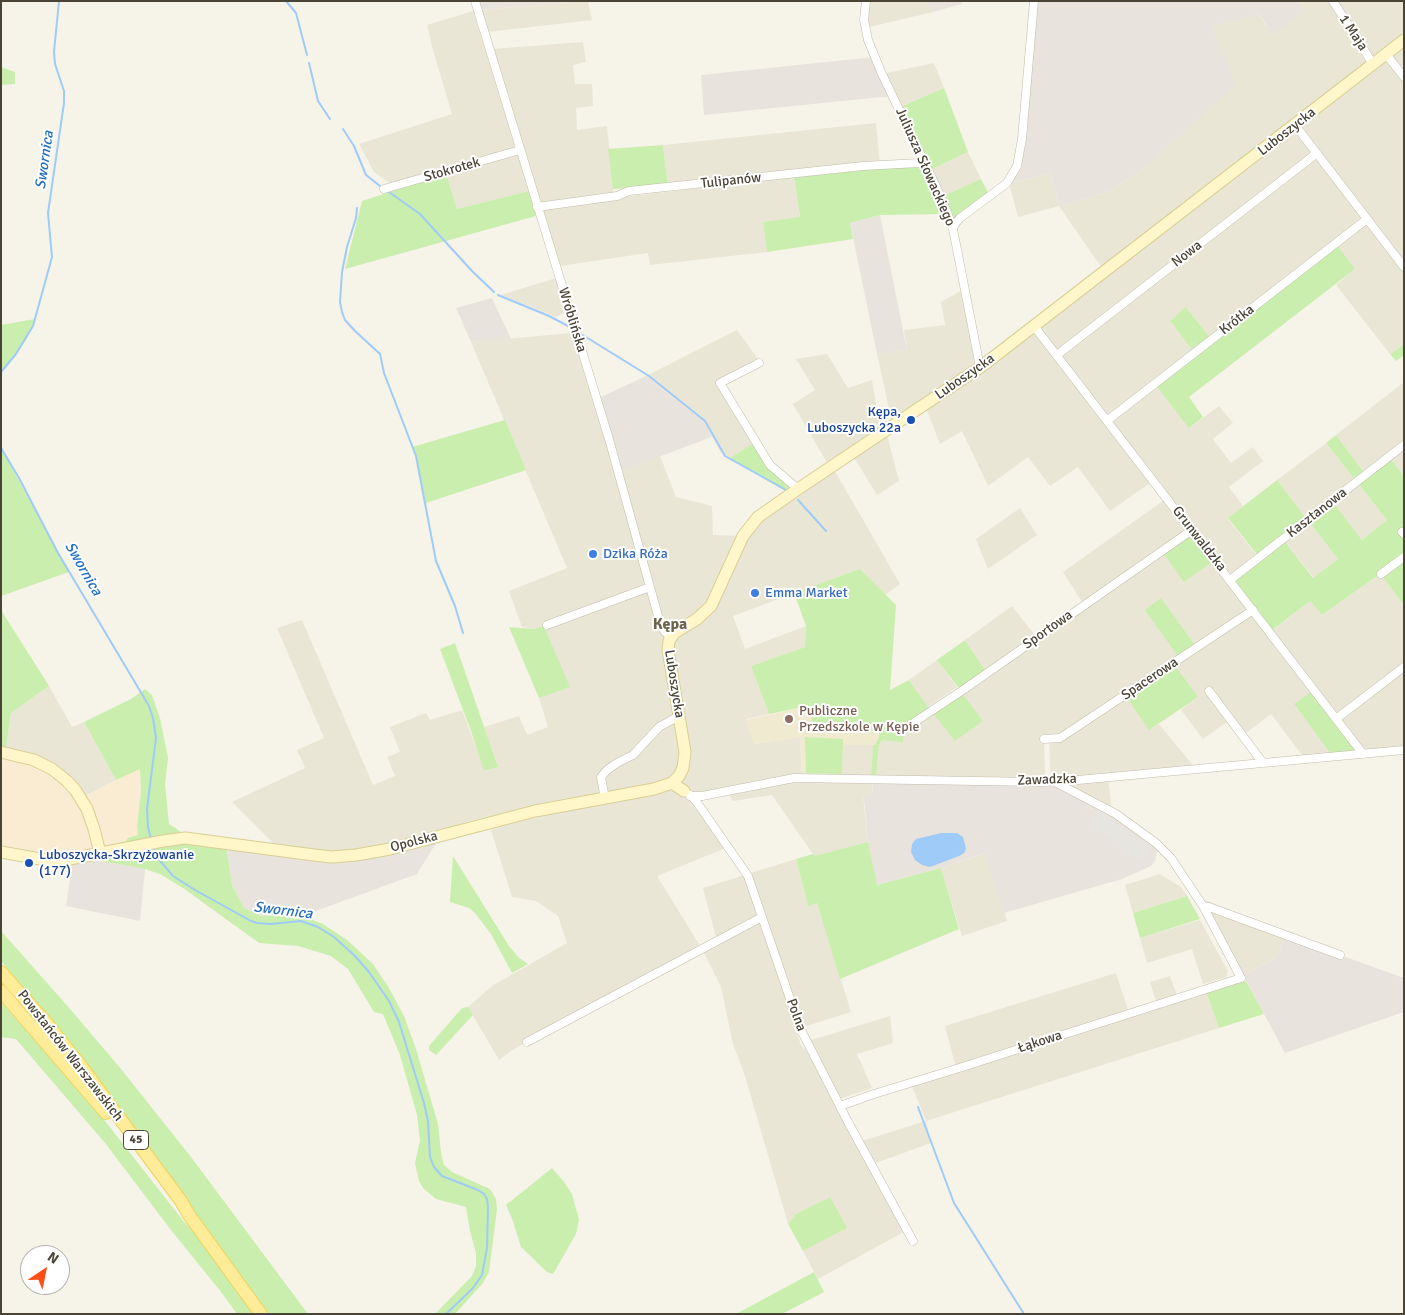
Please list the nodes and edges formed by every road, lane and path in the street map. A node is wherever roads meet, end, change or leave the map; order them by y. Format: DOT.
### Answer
graph roads {
  1 [pos="475,1"];
  2 [pos="866,1"];
  3 [pos="1034,1"];
  4 [pos="1333,1"];
  5 [pos="1404,40"];
  6 [pos="1386,54"];
  7 [pos="1373,64"];
  8 [pos="1404,77"];
  9 [pos="1295,126"];
  10 [pos="520,150"];
  11 [pos="1316,153"];
  12 [pos="925,165"];
  13 [pos="384,189"];
  14 [pos="537,207"];
  15 [pos="1367,219"];
  16 [pos="953,229"];
  17 [pos="1404,267"];
  18 [pos="1034,326"];
  19 [pos="1057,356"];
  20 [pos="759,363"];
  21 [pos="982,366"];
  22 [pos="1108,420"];
  23 [pos="1404,446"];
  24 [pos="798,489"];
  25 [pos="1192,530"];
  26 [pos="1404,557"];
  27 [pos="1381,574"];
  28 [pos="1230,580"];
  29 [pos="650,587"];
  30 [pos="1253,610"];
  31 [pos="547,625"];
  32 [pos="671,637"];
  33 [pos="1404,667"];
  34 [pos="1209,692"];
  35 [pos="679,716"];
  36 [pos="1336,719"];
  37 [pos="904,729"];
  38 [pos="1044,739"];
  39 [pos="1404,750"];
  40 [pos="1,752"];
  41 [pos="1363,754"];
  42 [pos="1263,763"];
  43 [pos="1053,781"];
  44 [pos="672,783"];
  45 [pos="687,794"];
  46 [pos="605,799"];
  47 [pos="1,852"];
  48 [pos="100,853"];
  49 [pos="1203,906"];
  50 [pos="762,916"];
  51 [pos="1340,954"];
  52 [pos="1,972"];
  53 [pos="1,991"];
  54 [pos="527,1042"];
  55 [pos="840,1106"];
  56 [pos="189,1216"];
  57 [pos="913,1241"];
  58 [pos="261,1314"];
  1 -- 10 [label="street, Wróblińska"];
  2 -- 12 [label="street, Juliusza Słowackiego"];
  3 -- 16 [label="street"];
  4 -- 7 [label="street, 1 Maja"];
  5 -- 6 [label="street, Luboszycka"];
  6 -- 7 [label="street, Luboszycka"];
  6 -- 8 [label="street"];
  7 -- 9 [label="street, Luboszycka"];
  9 -- 11 [label="street"];
  9 -- 18 [label="street, Luboszycka"];
  10 -- 13 [label="street, Stokrotek"];
  10 -- 14 [label="street, Wróblińska"];
  11 -- 15 [label="street"];
  11 -- 19 [label="street, Nowa"];
  12 -- 14 [label="street, Tulipanów"];
  12 -- 16 [label="street, Juliusza Słowackiego"];
  14 -- 29 [label="street, Wróblińska"];
  15 -- 17 [label="street"];
  15 -- 22 [label="street, Krótka"];
  16 -- 21 [label="street, Juliusza Słowackiego"];
  18 -- 19 [label="street, Grunwaldzka"];
  18 -- 21 [label="street, Luboszycka"];
  19 -- 22 [label="street, Grunwaldzka"];
  20 -- 24 [label="street"];
  21 -- 24 [label="street, Luboszycka"];
  22 -- 25 [label="street, Grunwaldzka"];
  23 -- 28 [label="street, Kasztanowa"];
  24 -- 32 [label="street, Luboszycka"];
  25 -- 28 [label="street, Grunwaldzka"];
  25 -- 37 [label="street, Sportowa"];
  26 -- 27 [label="street"];
  28 -- 30 [label="street, Grunwaldzka"];
  29 -- 31 [label="street"];
  29 -- 32 [label="street, Wróblińska"];
  30 -- 36 [label="street, Grunwaldzka"];
  30 -- 38 [label="street, Spacerowa"];
  32 -- 35 [label="street, Luboszycka"];
  33 -- 36 [label="street"];
  34 -- 42 [label="street"];
  35 -- 44 [label="street, Luboszycka"];
  35 -- 46 [label="street"];
  36 -- 41 [label="street, Grunwaldzka"];
  39 -- 41 [label="street, Zawadzka"];
  40 -- 48 [label="street"];
  41 -- 42 [label="street, Zawadzka"];
  42 -- 43 [label="street, Zawadzka"];
  43 -- 45 [label="street, Zawadzka"];
  43 -- 49 [label="street"];
  44 -- 45 [label="street"];
  44 -- 46 [label="street, Opolska"];
  45 -- 50 [label="street, Polna"];
  46 -- 48 [label="street, Opolska"];
  47 -- 48 [label="street, Opolska"];
  49 -- 51 [label="street"];
  49 -- 55 [label="street, Łąkowa"];
  50 -- 54 [label="street"];
  50 -- 55 [label="street, Polna"];
  52 -- 56 [label="main road, Powstańców Warszawskich / 45"];
  53 -- 56 [label="main road, Powstańców Warszawskich / 45"];
  55 -- 57 [label="street, Polna"];
  56 -- 58 [label="main road, Powstańców Warszawskich / 45"];
}
